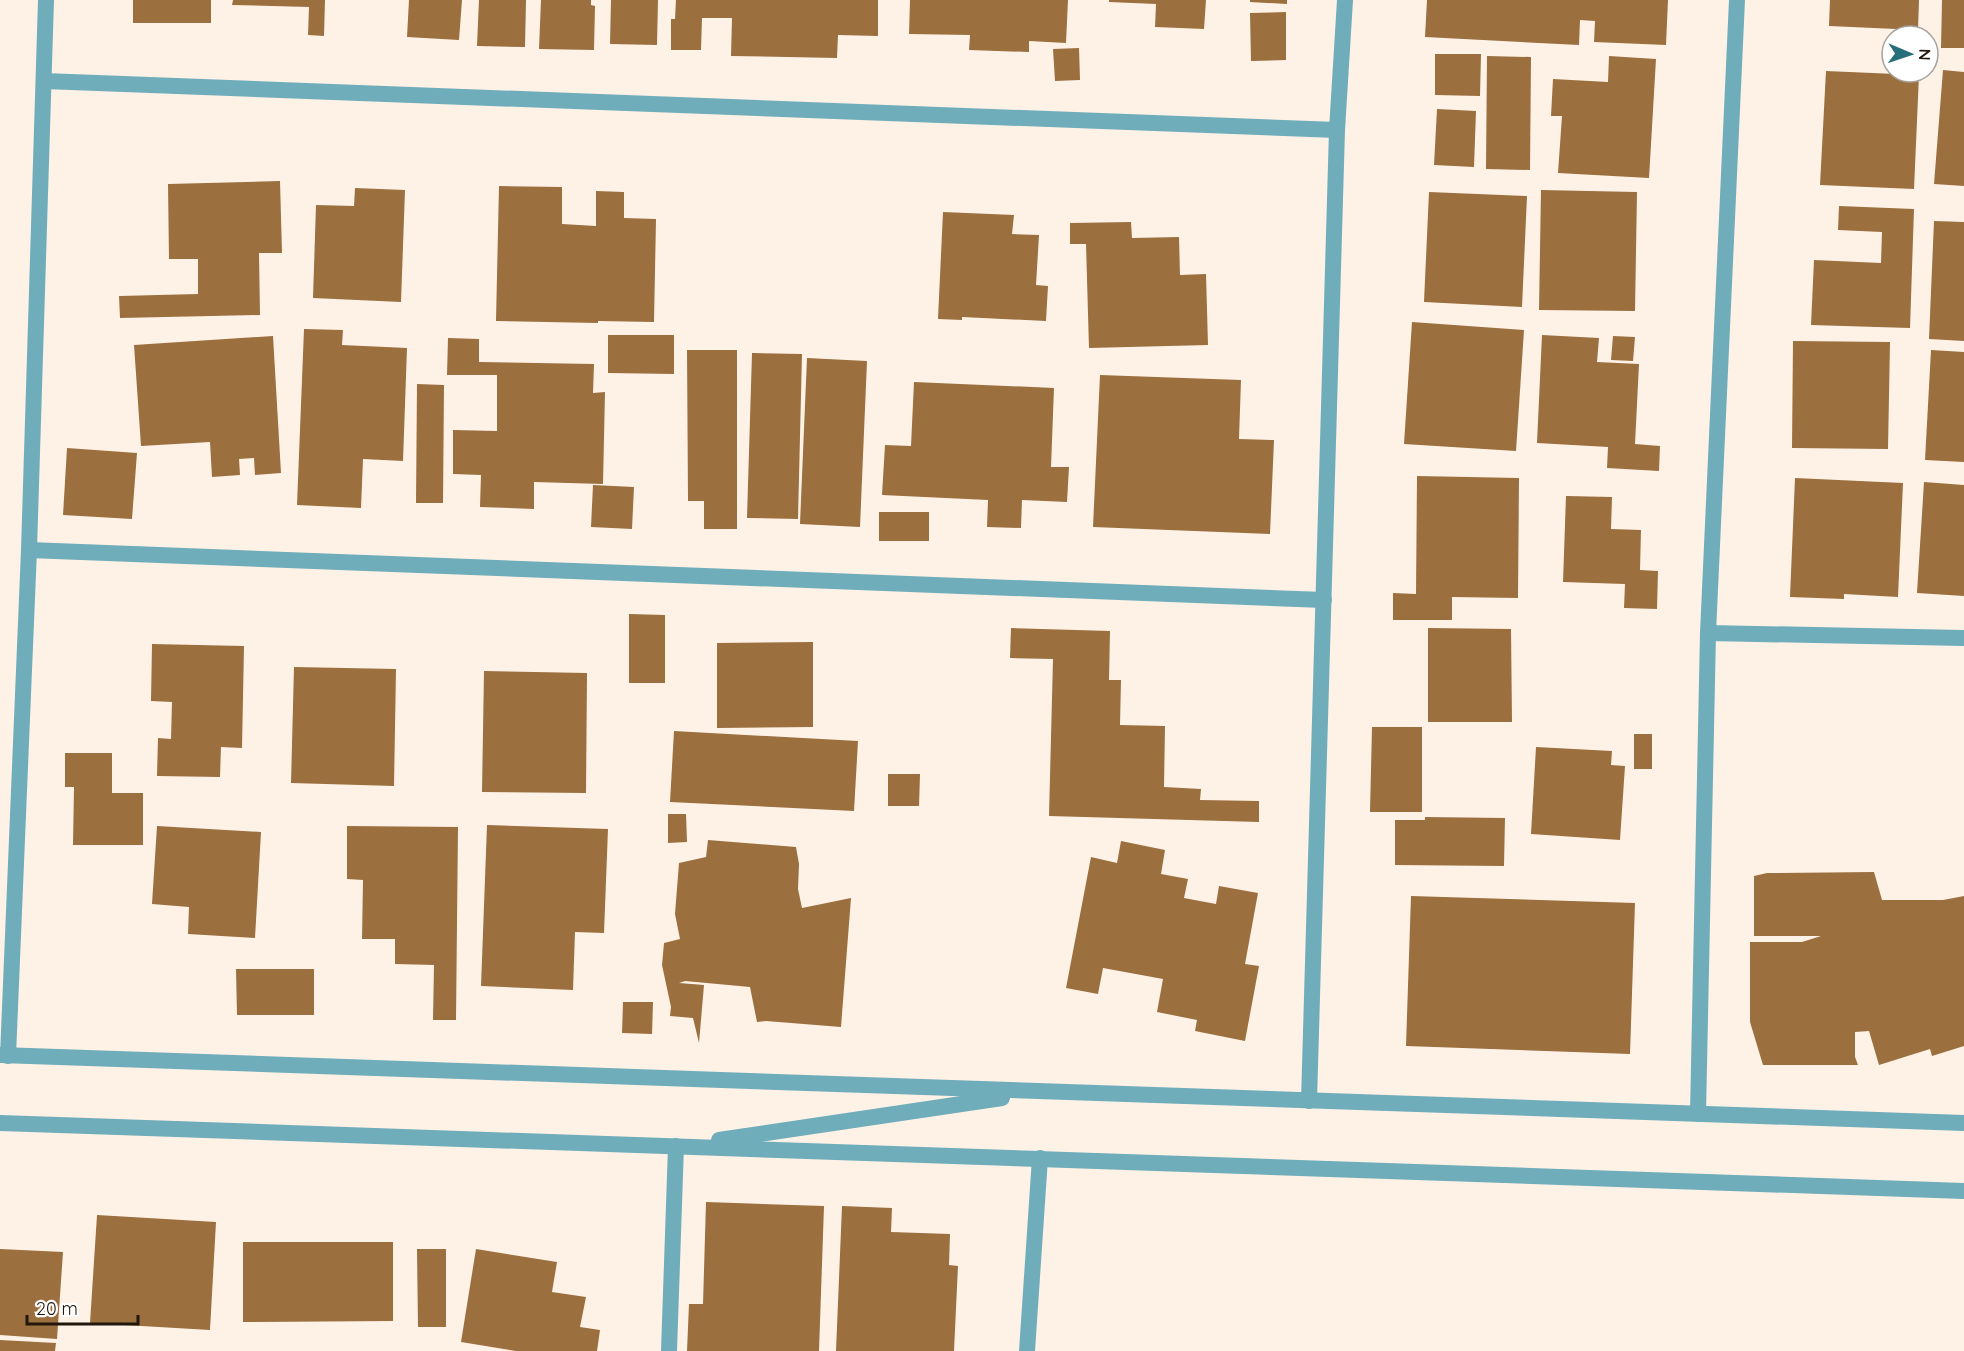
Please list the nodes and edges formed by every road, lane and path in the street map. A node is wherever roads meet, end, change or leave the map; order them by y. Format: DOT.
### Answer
graph roads {
  1 [pos="46,0"];
  2 [pos="1345,0"];
  3 [pos="1737,0"];
  4 [pos="44,81"];
  5 [pos="1337,130"];
  6 [pos="29,550"];
  7 [pos="1324,600"];
  8 [pos="1708,633"];
  9 [pos="1964,638"];
  10 [pos="4,1056"];
  11 [pos="1045,1091"];
  12 [pos="1309,1101"];
  13 [pos="1698,1114"];
  14 [pos="0,1123"];
  15 [pos="1964,1123"];
  16 [pos="675,1146"];
  17 [pos="1040,1158"];
  18 [pos="1964,1191"];
  19 [pos="669,1351"];
  20 [pos="1027,1351"];
  1 -- 4 [label="street"];
  2 -- 5 [label="street"];
  3 -- 8 [label="street"];
  4 -- 5 [label="street"];
  4 -- 6 [label="street"];
  5 -- 7 [label="street"];
  6 -- 7 [label="street"];
  6 -- 10 [label="street"];
  7 -- 12 [label="street"];
  8 -- 9 [label="street"];
  8 -- 13 [label="street"];
  10 -- 11 [label="street"];
  11 -- 12 [label="street"];
  11 -- 16 [label="street"];
  12 -- 13 [label="street"];
  13 -- 15 [label="street"];
  14 -- 16 [label="street"];
  16 -- 17 [label="street"];
  16 -- 19 [label="street"];
  17 -- 18 [label="street"];
  17 -- 20 [label="street"];
}
